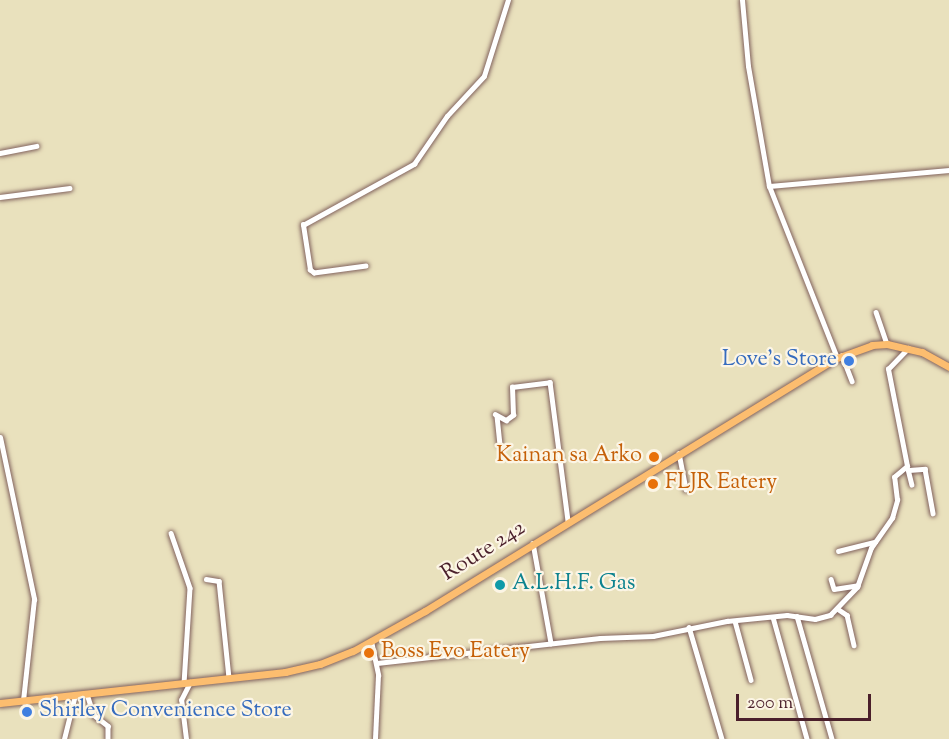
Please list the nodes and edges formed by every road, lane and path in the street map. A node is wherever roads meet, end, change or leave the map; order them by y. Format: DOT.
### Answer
graph roads {
  1 [pos="508,0"];
  2 [pos="742,0"];
  3 [pos="36,146"];
  4 [pos="0,153"];
  5 [pos="949,170"];
  6 [pos="769,186"];
  7 [pos="69,188"];
  8 [pos="0,197"];
  9 [pos="366,266"];
  10 [pos="876,312"];
  11 [pos="887,344"];
  12 [pos="908,348"];
  13 [pos="839,357"];
  14 [pos="949,367"];
  15 [pos="852,381"];
  16 [pos="0,437"];
  17 [pos="500,444"];
  18 [pos="679,453"];
  19 [pos="908,468"];
  20 [pos="912,485"];
  21 [pos="686,489"];
  22 [pos="933,513"];
  23 [pos="568,521"];
  24 [pos="171,532"];
  25 [pos="874,542"];
  26 [pos="533,543"];
  27 [pos="838,551"];
  28 [pos="206,579"];
  29 [pos="831,579"];
  30 [pos="858,585"];
  31 [pos="838,609"];
  32 [pos="797,616"];
  33 [pos="773,617"];
  34 [pos="735,621"];
  35 [pos="689,627"];
  36 [pos="370,641"];
  37 [pos="551,643"];
  38 [pos="854,645"];
  39 [pos="377,663"];
  40 [pos="229,678"];
  41 [pos="751,680"];
  42 [pos="187,683"];
  43 [pos="89,694"];
  44 [pos="75,695"];
  45 [pos="23,701"];
  46 [pos="0,703"];
  47 [pos="64,739"];
  48 [pos="108,739"];
  49 [pos="186,739"];
  50 [pos="375,739"];
  51 [pos="722,739"];
  52 [pos="807,739"];
  53 [pos="832,739"];
  1 -- 9 [label="street"];
  2 -- 6 [label="street"];
  3 -- 4 [label="street"];
  5 -- 6 [label="street"];
  6 -- 13 [label="street"];
  7 -- 8 [label="street"];
  10 -- 11 [label="street"];
  11 -- 12 [label="main road, Route 242"];
  11 -- 13 [label="main road, Route 242"];
  12 -- 14 [label="main road, Route 242"];
  12 -- 19 [label="street"];
  13 -- 15 [label="street"];
  13 -- 18 [label="main road, Route 242"];
  16 -- 45 [label="street"];
  17 -- 23 [label="street"];
  18 -- 21 [label="street"];
  18 -- 23 [label="main road, Route 242"];
  19 -- 20 [label="street"];
  19 -- 22 [label="street"];
  19 -- 25 [label="street"];
  23 -- 26 [label="main road, Route 242"];
  24 -- 42 [label="street"];
  25 -- 27 [label="street"];
  25 -- 30 [label="street"];
  26 -- 36 [label="main road, Route 242"];
  26 -- 37 [label="street"];
  28 -- 40 [label="street"];
  29 -- 30 [label="street"];
  30 -- 31 [label="street"];
  31 -- 32 [label="street"];
  31 -- 38 [label="street"];
  32 -- 33 [label="street"];
  32 -- 53 [label="street"];
  33 -- 34 [label="street"];
  33 -- 52 [label="street"];
  34 -- 35 [label="street"];
  34 -- 41 [label="street"];
  35 -- 37 [label="street"];
  35 -- 51 [label="street"];
  36 -- 39 [label="street"];
  36 -- 40 [label="main road, Route 242"];
  37 -- 39 [label="street"];
  39 -- 50 [label="street"];
  40 -- 42 [label="main road, Route 242"];
  42 -- 43 [label="main road, Route 242"];
  42 -- 49 [label="street"];
  43 -- 44 [label="main road, Route 242"];
  43 -- 48 [label="street"];
  44 -- 45 [label="main road, Route 242"];
  44 -- 47 [label="street"];
  45 -- 46 [label="main road, Route 242"];
}
